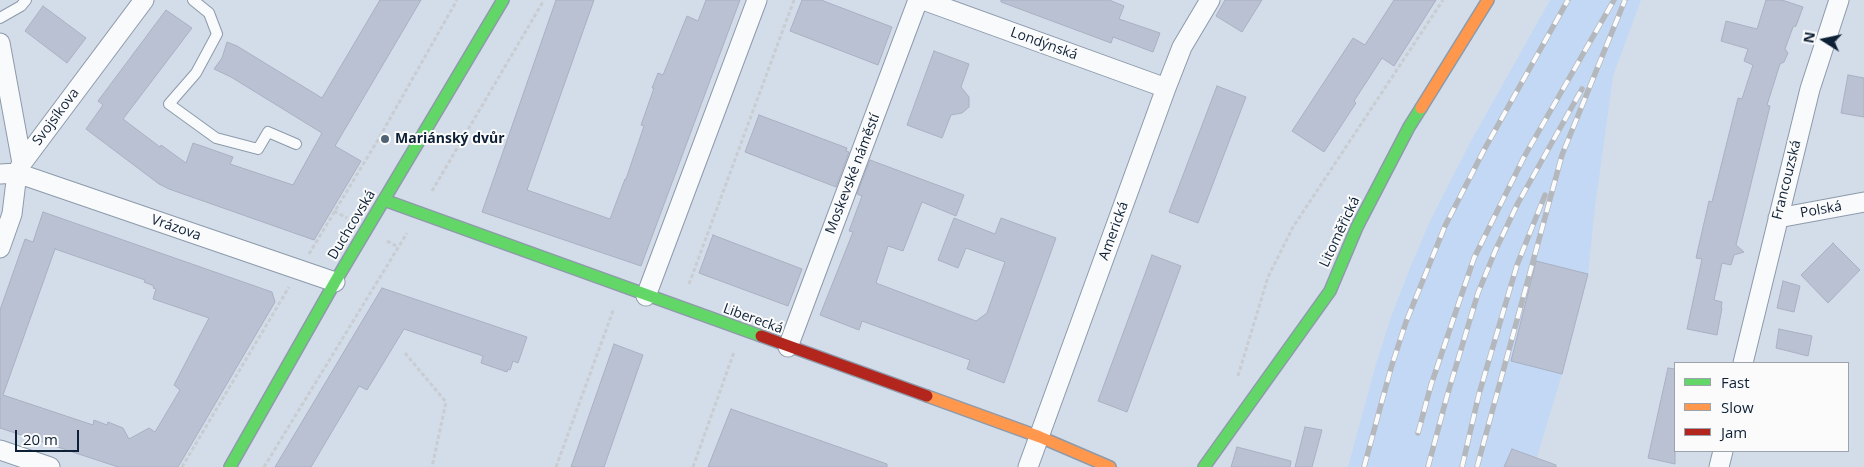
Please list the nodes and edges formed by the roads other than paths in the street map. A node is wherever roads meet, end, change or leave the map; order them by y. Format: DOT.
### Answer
graph roads {
  1 [pos="26,0"];
  2 [pos="144,0"];
  3 [pos="193,0"];
  4 [pos="503,0"];
  5 [pos="757,0"];
  6 [pos="918,0"];
  7 [pos="923,0"];
  8 [pos="1210,0"];
  9 [pos="1839,0"];
  10 [pos="1482,2"];
  11 [pos="0,18"];
  12 [pos="1,50"];
  13 [pos="1166,88"];
  14 [pos="296,144"];
  15 [pos="13,170"];
  16 [pos="384,200"];
  17 [pos="1864,202"];
  18 [pos="1778,218"];
  19 [pos="0,248"];
  20 [pos="335,282"];
  21 [pos="646,296"];
  22 [pos="788,347"];
  23 [pos="1743,362"];
  24 [pos="1040,437"];
  25 [pos="0,450"];
  26 [pos="1723,452"];
  27 [pos="50,467"];
  28 [pos="230,467"];
  29 [pos="1028,467"];
  30 [pos="1110,467"];
  31 [pos="1204,467"];
  32 [pos="1719,467"];
  1 -- 11 [label="lane"];
  2 -- 15 [label="street, Svojsíkova"];
  3 -- 14 [label="lane"];
  4 -- 16 [label="street, Duchcovská"];
  5 -- 21 [label="street"];
  6 -- 22 [label="street, Moskevské náměstí"];
  7 -- 13 [label="street, Londýnská"];
  8 -- 13 [label="street, Americká"];
  9 -- 18 [label="street, Francouzská"];
  10 -- 31 [label="street, Litoměřická"];
  12 -- 15 [label="street"];
  13 -- 24 [label="street, Americká"];
  15 -- 19 [label="street, Svojsíkova"];
  15 -- 20 [label="street, Vrázova"];
  16 -- 20 [label="street, Duchcovská"];
  16 -- 21 [label="street, Liberecká"];
  17 -- 18 [label="street, Polská"];
  18 -- 23 [label="street, Francouzská"];
  20 -- 28 [label="street, Duchcovská"];
  21 -- 22 [label="street, Liberecká"];
  22 -- 24 [label="street, Liberecká"];
  24 -- 29 [label="street, Americká"];
  24 -- 30 [label="street, Liberecká"];
  25 -- 27 [label="street"];
  26 -- 32 [label="street"];
}
